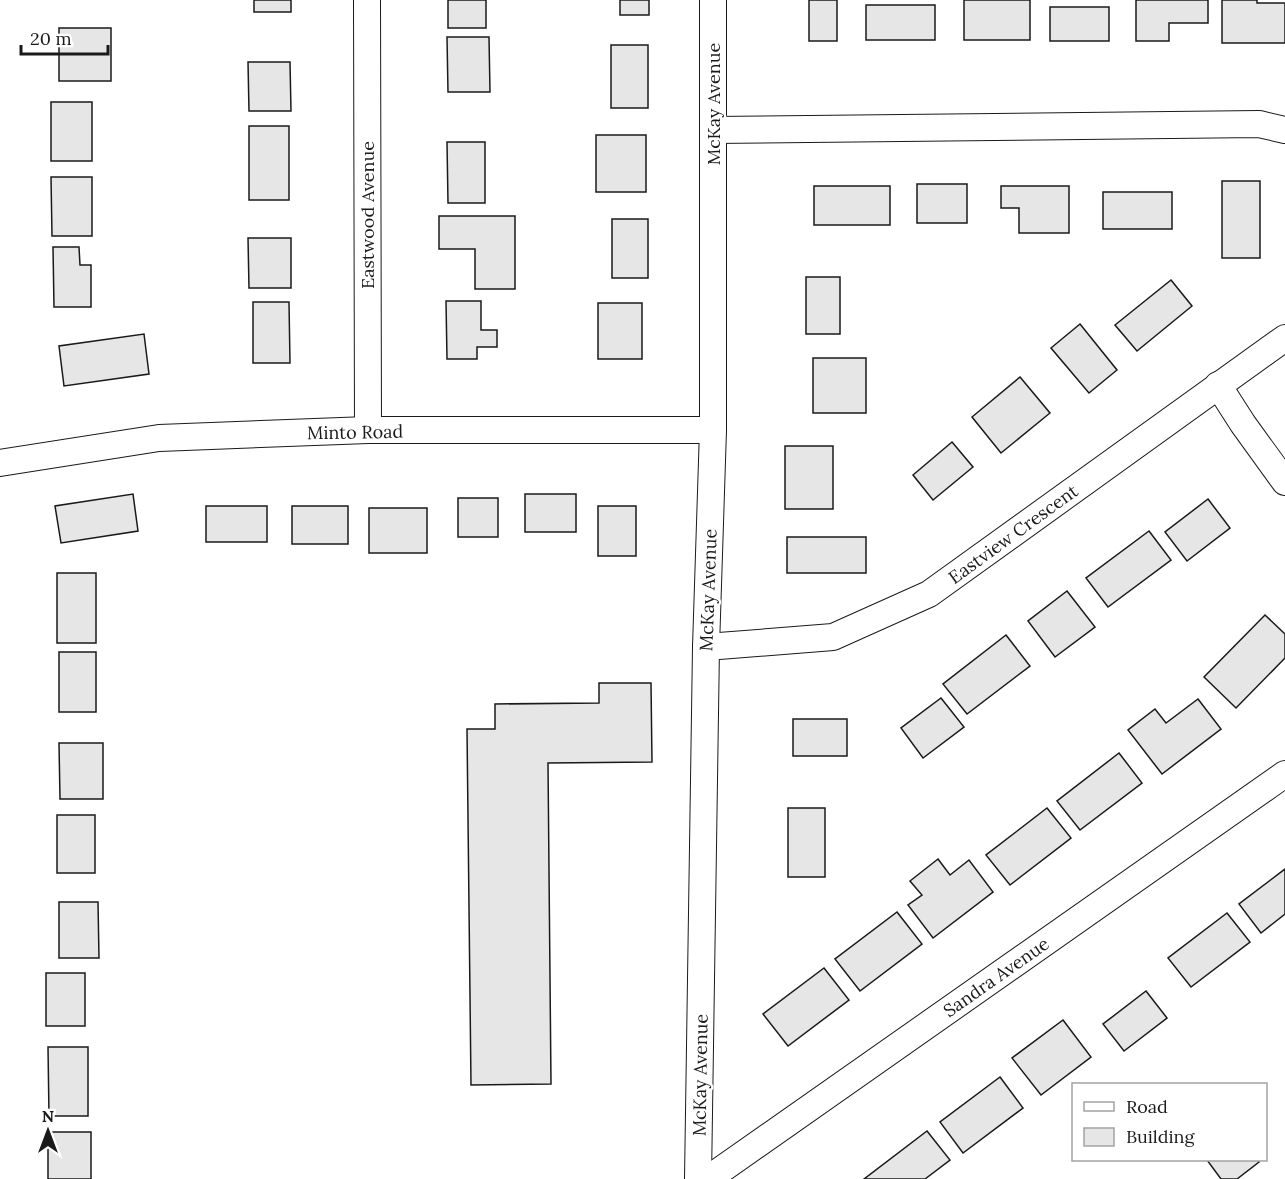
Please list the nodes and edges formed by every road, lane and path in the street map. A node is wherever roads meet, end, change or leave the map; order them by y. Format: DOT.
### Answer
graph roads {
  1 [pos="367,0"];
  2 [pos="713,0"];
  3 [pos="713,130"];
  4 [pos="1285,130"];
  5 [pos="1285,338"];
  6 [pos="1218,385"];
  7 [pos="368,430"];
  8 [pos="713,430"];
  9 [pos="0,463"];
  10 [pos="1285,483"];
  11 [pos="706,646"];
  12 [pos="1285,774"];
  13 [pos="698,1179"];
  14 [pos="708,1179"];
  1 -- 7 [label="street, Eastwood Avenue"];
  2 -- 3 [label="street, McKay Avenue"];
  3 -- 4 [label="street"];
  3 -- 8 [label="street, McKay Avenue"];
  5 -- 6 [label="street, Eastview Crescent"];
  6 -- 10 [label="street"];
  6 -- 11 [label="street, Eastview Crescent"];
  7 -- 8 [label="street, Minto Road"];
  7 -- 9 [label="street, Minto Road"];
  8 -- 11 [label="street, McKay Avenue"];
  11 -- 13 [label="street, McKay Avenue"];
  12 -- 14 [label="street, Sandra Avenue"];
}
